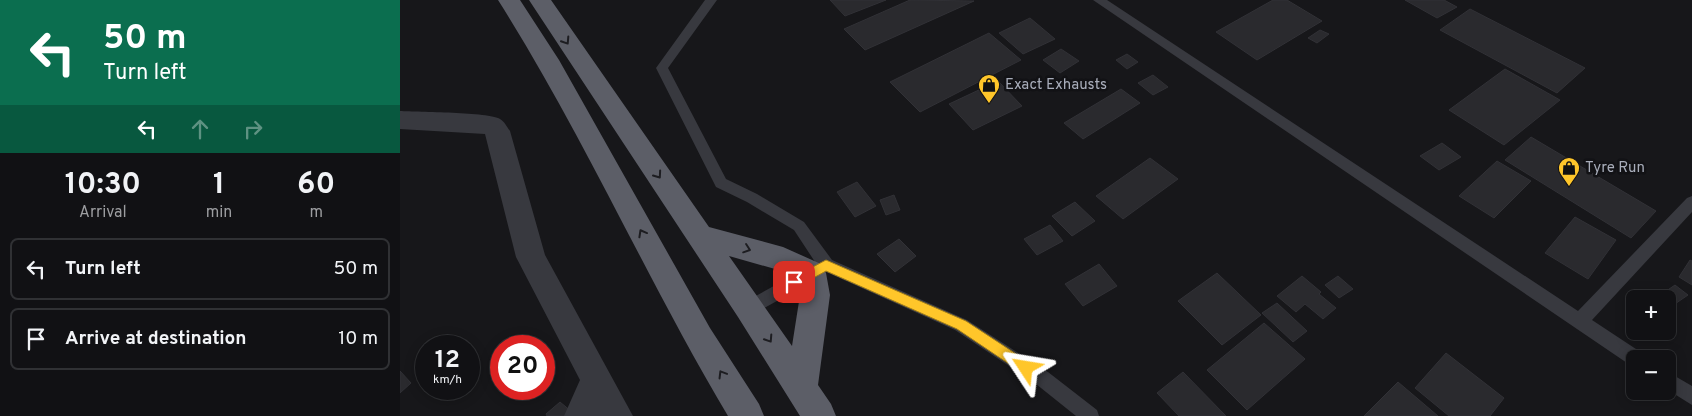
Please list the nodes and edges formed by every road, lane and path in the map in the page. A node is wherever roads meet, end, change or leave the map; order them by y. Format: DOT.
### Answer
graph roads {
  1 [pos="509,0"];
  2 [pos="540,0"];
  3 [pos="711,0"];
  4 [pos="1099,0"];
  5 [pos="400,120"];
  6 [pos="1692,202"];
  7 [pos="700,236"];
  8 [pos="818,269"];
  9 [pos="749,308"];
  10 [pos="1580,321"];
  11 [pos="1626,352"];
  12 [pos="596,380"];
  13 [pos="1676,385"];
  14 [pos="801,389"];
  15 [pos="1692,396"];
  16 [pos="581,416"];
  17 [pos="616,416"];
  18 [pos="747,416"];
  19 [pos="819,416"];
  20 [pos="1090,416"];
  18 -- 1 [label="highway, one-way"];
  2 -- 7 [label="highway, one-way"];
  3 -- 8 [label="lane"];
  4 -- 10 [label="lane"];
  5 -- 12 [label="street"];
  6 -- 10 [label="lane"];
  7 -- 8 [label="highway, one-way"];
  7 -- 9 [label="highway"];
  8 -- 9 [label="lane"];
  8 -- 14 [label="highway"];
  8 -- 20 [label="lane"];
  9 -- 14 [label="highway, one-way"];
  10 -- 11 [label="lane"];
  12 -- 16 [label="street"];
  12 -- 17 [label="street"];
  13 -- 15 [label="lane"];
  14 -- 19 [label="highway"];
}
